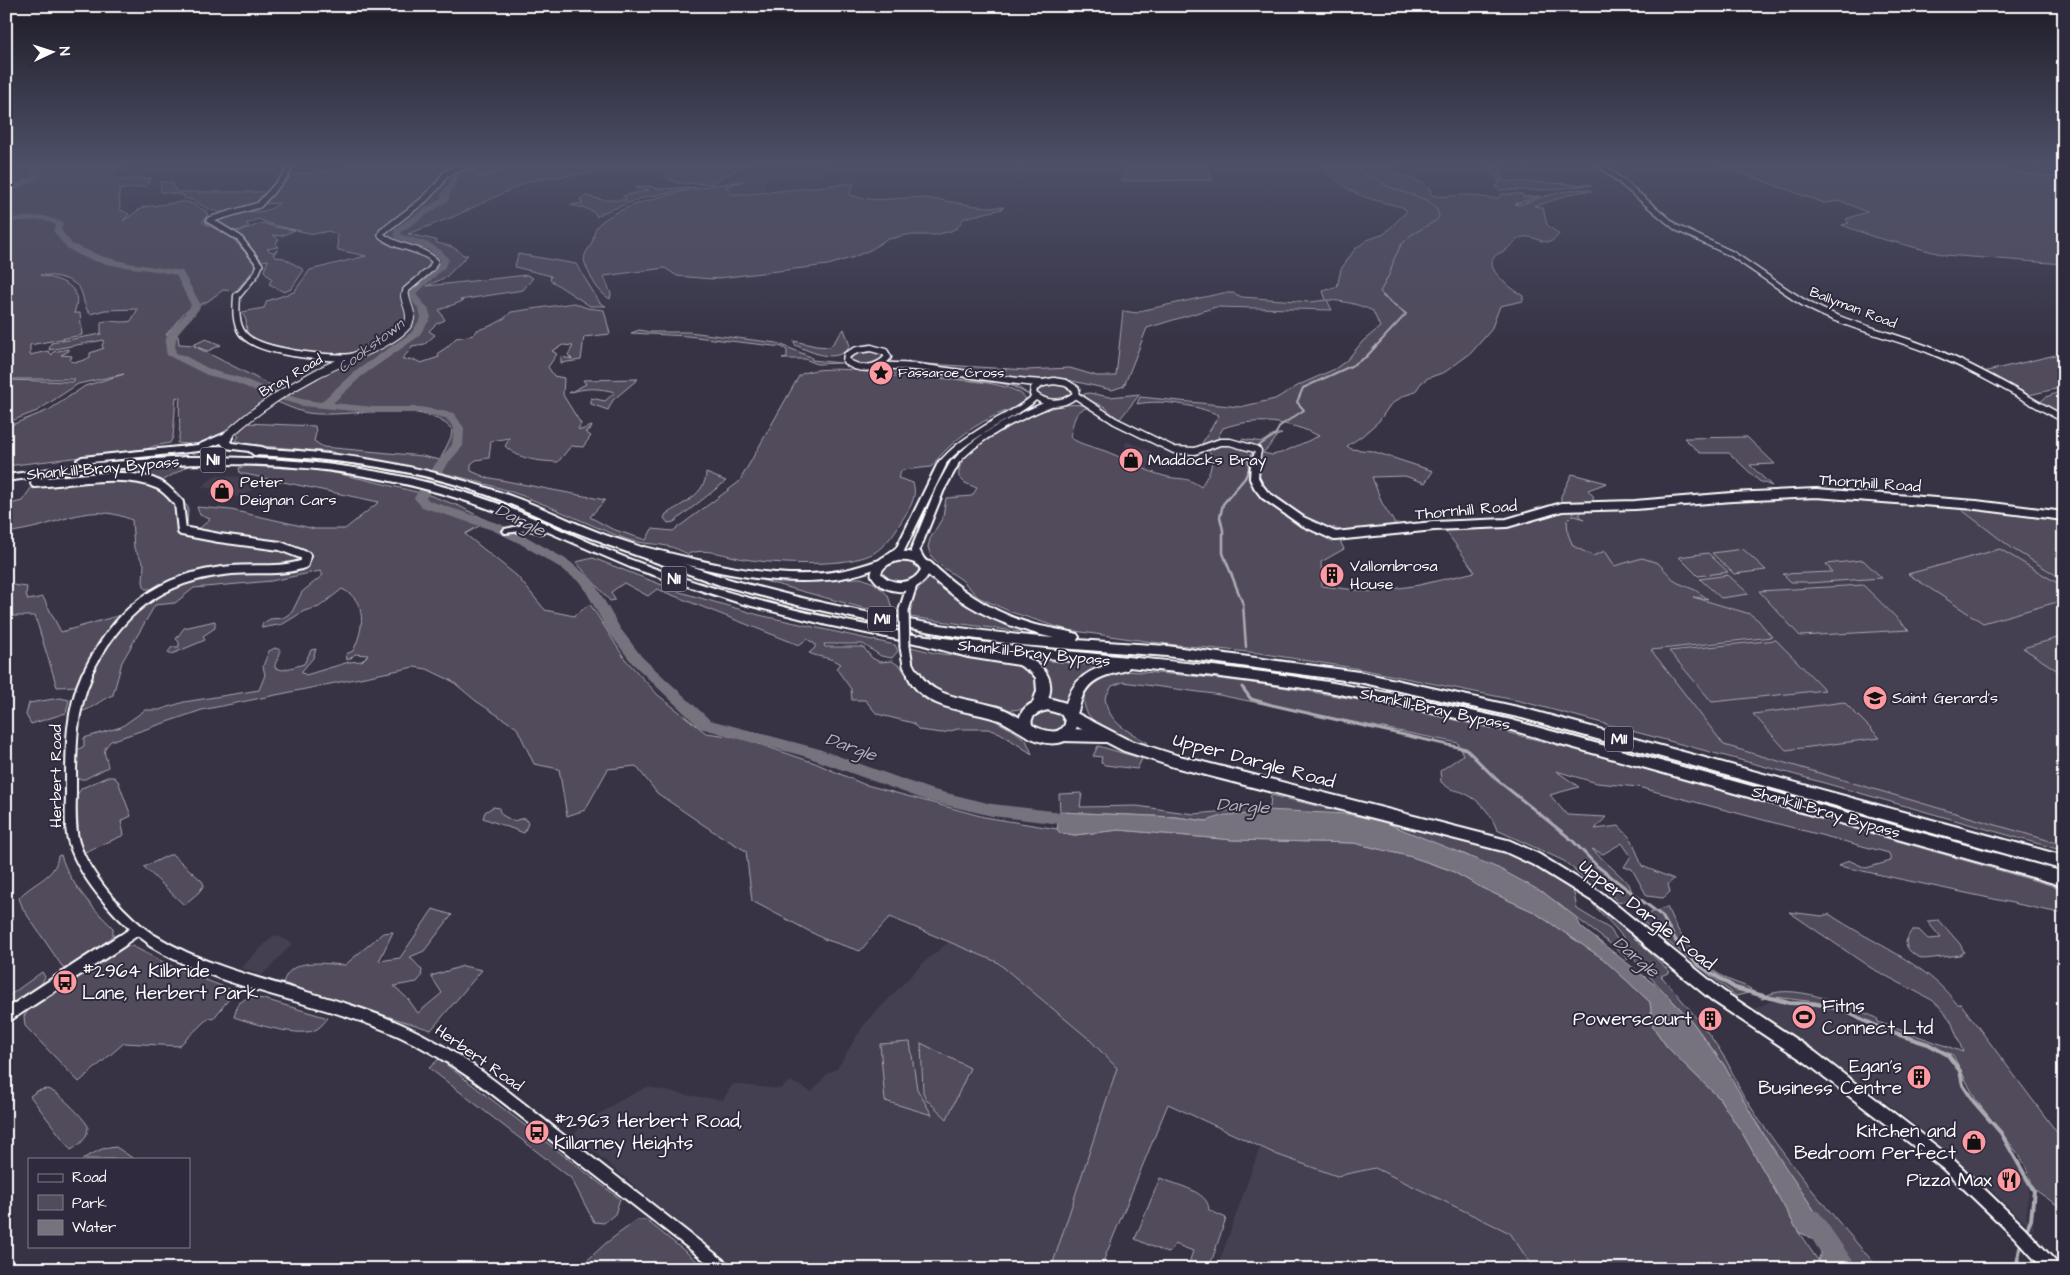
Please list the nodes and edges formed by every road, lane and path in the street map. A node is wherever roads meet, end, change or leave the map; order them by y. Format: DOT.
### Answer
graph roads {
  1 [pos="213,222"];
  2 [pos="394,222"];
  3 [pos="1670,222"];
  4 [pos="887,354"];
  5 [pos="352,357"];
  6 [pos="318,359"];
  7 [pos="901,365"];
  8 [pos="878,366"];
  9 [pos="325,370"];
  10 [pos="1016,382"];
  11 [pos="1043,383"];
  12 [pos="1034,394"];
  13 [pos="1075,395"];
  14 [pos="1067,401"];
  15 [pos="1051,402"];
  16 [pos="1086,403"];
  17 [pos="2064,419"];
  18 [pos="228,435"];
  19 [pos="280,453"];
  20 [pos="82,460"];
  21 [pos="184,460"];
  22 [pos="6,472"];
  23 [pos="6,479"];
  24 [pos="422,479"];
  25 [pos="34,482"];
  26 [pos="441,484"];
  27 [pos="450,492"];
  28 [pos="2064,516"];
  29 [pos="606,540"];
  30 [pos="882,563"];
  31 [pos="922,563"];
  32 [pos="637,566"];
  33 [pos="912,584"];
  34 [pos="895,586"];
  35 [pos="904,610"];
  36 [pos="920,640"];
  37 [pos="1167,651"];
  38 [pos="1145,664"];
  39 [pos="1034,708"];
  40 [pos="1000,714"];
  41 [pos="1070,716"];
  42 [pos="1028,731"];
  43 [pos="1062,735"];
  44 [pos="1106,736"];
  45 [pos="2064,863"];
  46 [pos="2064,879"];
  47 [pos="136,930"];
  48 [pos="6,1016"];
  49 [pos="724,1269"];
  50 [pos="2053,1269"];
  1 -- 6 [label="street"];
  2 -- 5 [label="main road, Bray Road"];
  3 -- 17 [label="street, Ballyman Road"];
  4 -- 7 [label="street"];
  4 -- 8 [label="street"];
  4 -- 8 [label="street"];
  5 -- 6 [label="street"];
  5 -- 9 [label="main road, Bray Road"];
  6 -- 9 [label="street"];
  7 -- 8 [label="street"];
  7 -- 10 [label="street"];
  9 -- 18 [label="main road, Bray Road"];
  10 -- 11 [label="street"];
  10 -- 12 [label="street"];
  11 -- 12 [label="street"];
  11 -- 13 [label="street, Thornhill Road"];
  12 -- 15 [label="street"];
  12 -- 30 [label="street"];
  13 -- 14 [label="street"];
  13 -- 16 [label="street, Thornhill Road"];
  14 -- 15 [label="street, Thornhill Road"];
  14 -- 16 [label="street, Thornhill Road"];
  15 -- 31 [label="street"];
  16 -- 28 [label="street, Thornhill Road"];
  18 -- 19 [label="highway, N11"];
  18 -- 20 [label="highway, N11"];
  19 -- 20 [label="highway, Shankill-Bray Bypass / N11"];
  19 -- 24 [label="highway, Shankill-Bray Bypass / N11"];
  20 -- 22 [label="highway, Shankill-Bray Bypass / N11"];
  21 -- 23 [label="highway, Shankill-Bray Bypass / N11"];
  21 -- 24 [label="highway, Shankill-Bray Bypass / N11"];
  21 -- 25 [label="highway, N11"];
  23 -- 25 [label="highway, N11"];
  24 -- 26 [label="highway, Shankill-Bray Bypass / N11"];
  25 -- 47 [label="street, Herbert Road"];
  26 -- 27 [label="highway, Shankill-Bray Bypass / N11"];
  26 -- 29 [label="highway, Shankill-Bray Bypass / N11"];
  27 -- 32 [label="highway, Shankill-Bray Bypass / N11"];
  27 -- 32 [label="highway, N11"];
  29 -- 30 [label="highway, N11"];
  29 -- 37 [label="highway, Shankill-Bray Bypass / M11"];
  30 -- 31 [label="main road"];
  30 -- 34 [label="main road"];
  31 -- 33 [label="main road"];
  31 -- 37 [label="highway"];
  32 -- 36 [label="highway, Shankill-Bray Bypass / N11"];
  33 -- 34 [label="main road"];
  33 -- 35 [label="main road"];
  34 -- 35 [label="main road"];
  35 -- 40 [label="main road, bridge"];
  36 -- 38 [label="highway, Shankill-Bray Bypass / M11"];
  36 -- 39 [label="highway, N11"];
  37 -- 45 [label="highway, Shankill-Bray Bypass / M11"];
  38 -- 41 [label="highway"];
  38 -- 46 [label="highway, Shankill-Bray Bypass / M11"];
  39 -- 40 [label="main road"];
  39 -- 41 [label="main road"];
  39 -- 42 [label="main road"];
  40 -- 42 [label="main road"];
  41 -- 43 [label="main road"];
  41 -- 44 [label="main road, Upper Dargle Road"];
  42 -- 43 [label="main road"];
  43 -- 44 [label="main road, Upper Dargle Road"];
  44 -- 50 [label="main road, Upper Dargle Road"];
  47 -- 48 [label="street"];
  47 -- 49 [label="street, Herbert Road"];
}
